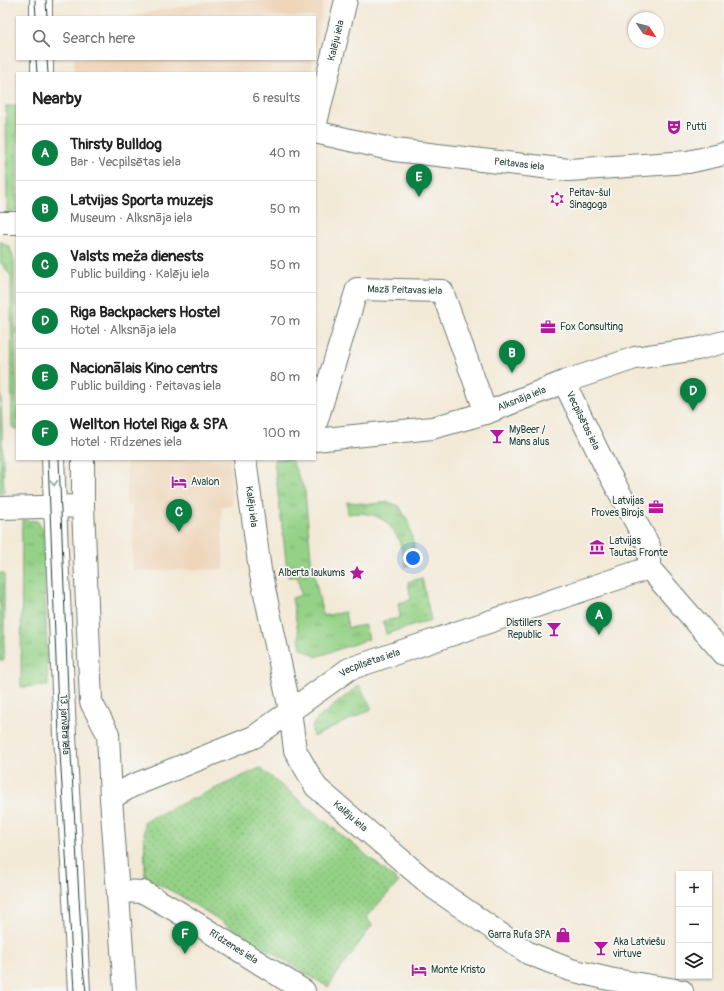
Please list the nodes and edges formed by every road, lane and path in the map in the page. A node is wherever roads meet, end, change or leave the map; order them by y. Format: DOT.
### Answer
graph roads {
  1 [pos="40,0"];
  2 [pos="346,0"];
  3 [pos="41,16"];
  4 [pos="42,60"];
  5 [pos="42,72"];
  6 [pos="316,123"];
  7 [pos="316,132"];
  8 [pos="724,154"];
  9 [pos="0,223"];
  10 [pos="16,223"];
  11 [pos="724,342"];
  12 [pos="564,382"];
  13 [pos="486,413"];
  14 [pos="316,423"];
  15 [pos="316,440"];
  16 [pos="53,460"];
  17 [pos="83,460"];
  18 [pos="245,460"];
  19 [pos="83,506"];
  20 [pos="56,507"];
  21 [pos="0,508"];
  22 [pos="649,568"];
  23 [pos="724,654"];
  24 [pos="290,710"];
  25 [pos="110,798"];
  26 [pos="119,891"];
  27 [pos="79,991"];
  28 [pos="125,991"];
  29 [pos="304,991"];
  30 [pos="682,991"];
  1 -- 3 [label="street"];
  2 -- 6 [label="street, Kalēju iela"];
  4 -- 5 [label="street"];
  7 -- 8 [label="street, Peitavas iela"];
  9 -- 10 [label="street"];
  11 -- 12 [label="street, Alksnāja iela"];
  12 -- 13 [label="street, Alksnāja iela"];
  12 -- 22 [label="street, Vecpilsētas iela"];
  13 -- 14 [label="street, Mazā Peitavas iela"];
  13 -- 15 [label="street, Alksnāja iela"];
  16 -- 20 [label="street, 13. janvāra iela, one-way"];
  17 -- 19 [label="street"];
  18 -- 24 [label="street, Kalēju iela"];
  19 -- 20 [label="street"];
  19 -- 25 [label="street"];
  20 -- 21 [label="street"];
  20 -- 27 [label="street, 13. janvāra iela"];
  22 -- 23 [label="street"];
  22 -- 24 [label="street, Vecpilsētas iela"];
  24 -- 25 [label="street, Vecpilsētas iela"];
  24 -- 30 [label="street, Kalēju iela"];
  25 -- 26 [label="street"];
  26 -- 28 [label="street"];
  26 -- 29 [label="street, Rīdzenes iela"];
}
